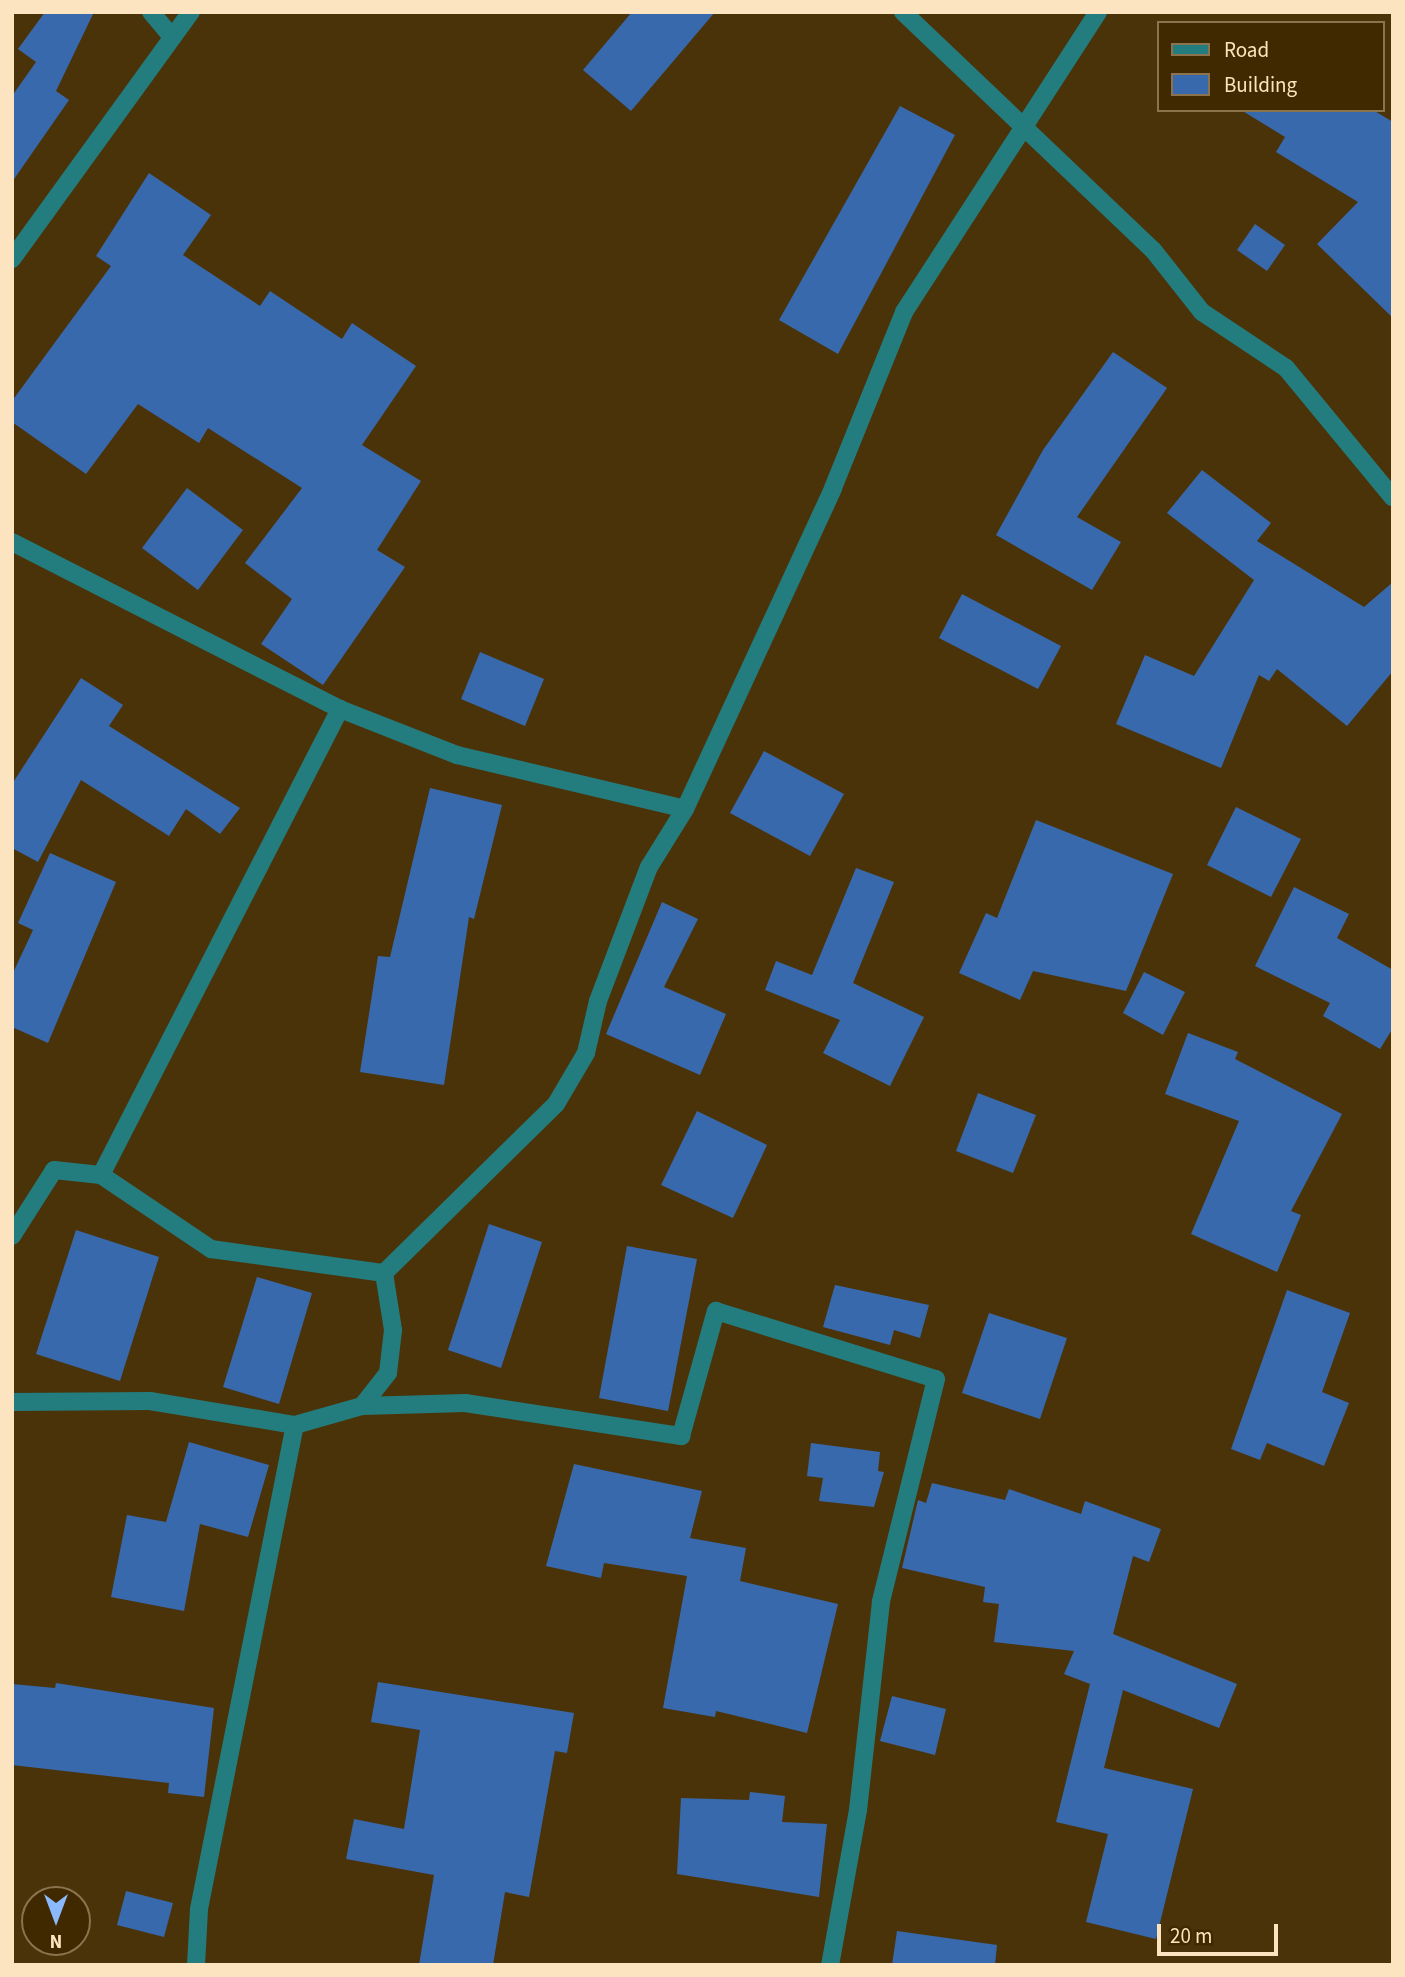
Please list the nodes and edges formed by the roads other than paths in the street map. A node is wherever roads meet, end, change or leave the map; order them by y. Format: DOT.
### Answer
graph roads {
  1 [pos="151,12"];
  2 [pos="191,12"];
  3 [pos="902,12"];
  4 [pos="1098,12"];
  5 [pos="172,37"];
  6 [pos="1022,127"];
  7 [pos="12,259"];
  8 [pos="1393,498"];
  9 [pos="12,542"];
  10 [pos="340,709"];
  11 [pos="685,809"];
  12 [pos="101,1175"];
  13 [pos="12,1236"];
  14 [pos="384,1273"];
  15 [pos="12,1402"];
  16 [pos="362,1406"];
  17 [pos="295,1425"];
  18 [pos="196,1965"];
  19 [pos="830,1965"];
  1 -- 5 [label="street"];
  2 -- 5 [label="street"];
  3 -- 6 [label="street"];
  4 -- 6 [label="street"];
  5 -- 7 [label="street"];
  6 -- 8 [label="street"];
  6 -- 11 [label="street"];
  9 -- 10 [label="street"];
  10 -- 11 [label="street"];
  10 -- 12 [label="street"];
  11 -- 14 [label="street"];
  12 -- 13 [label="street"];
  12 -- 14 [label="street"];
  14 -- 16 [label="street"];
  15 -- 17 [label="street"];
  16 -- 17 [label="street"];
  16 -- 19 [label="street"];
  17 -- 18 [label="street"];
}
